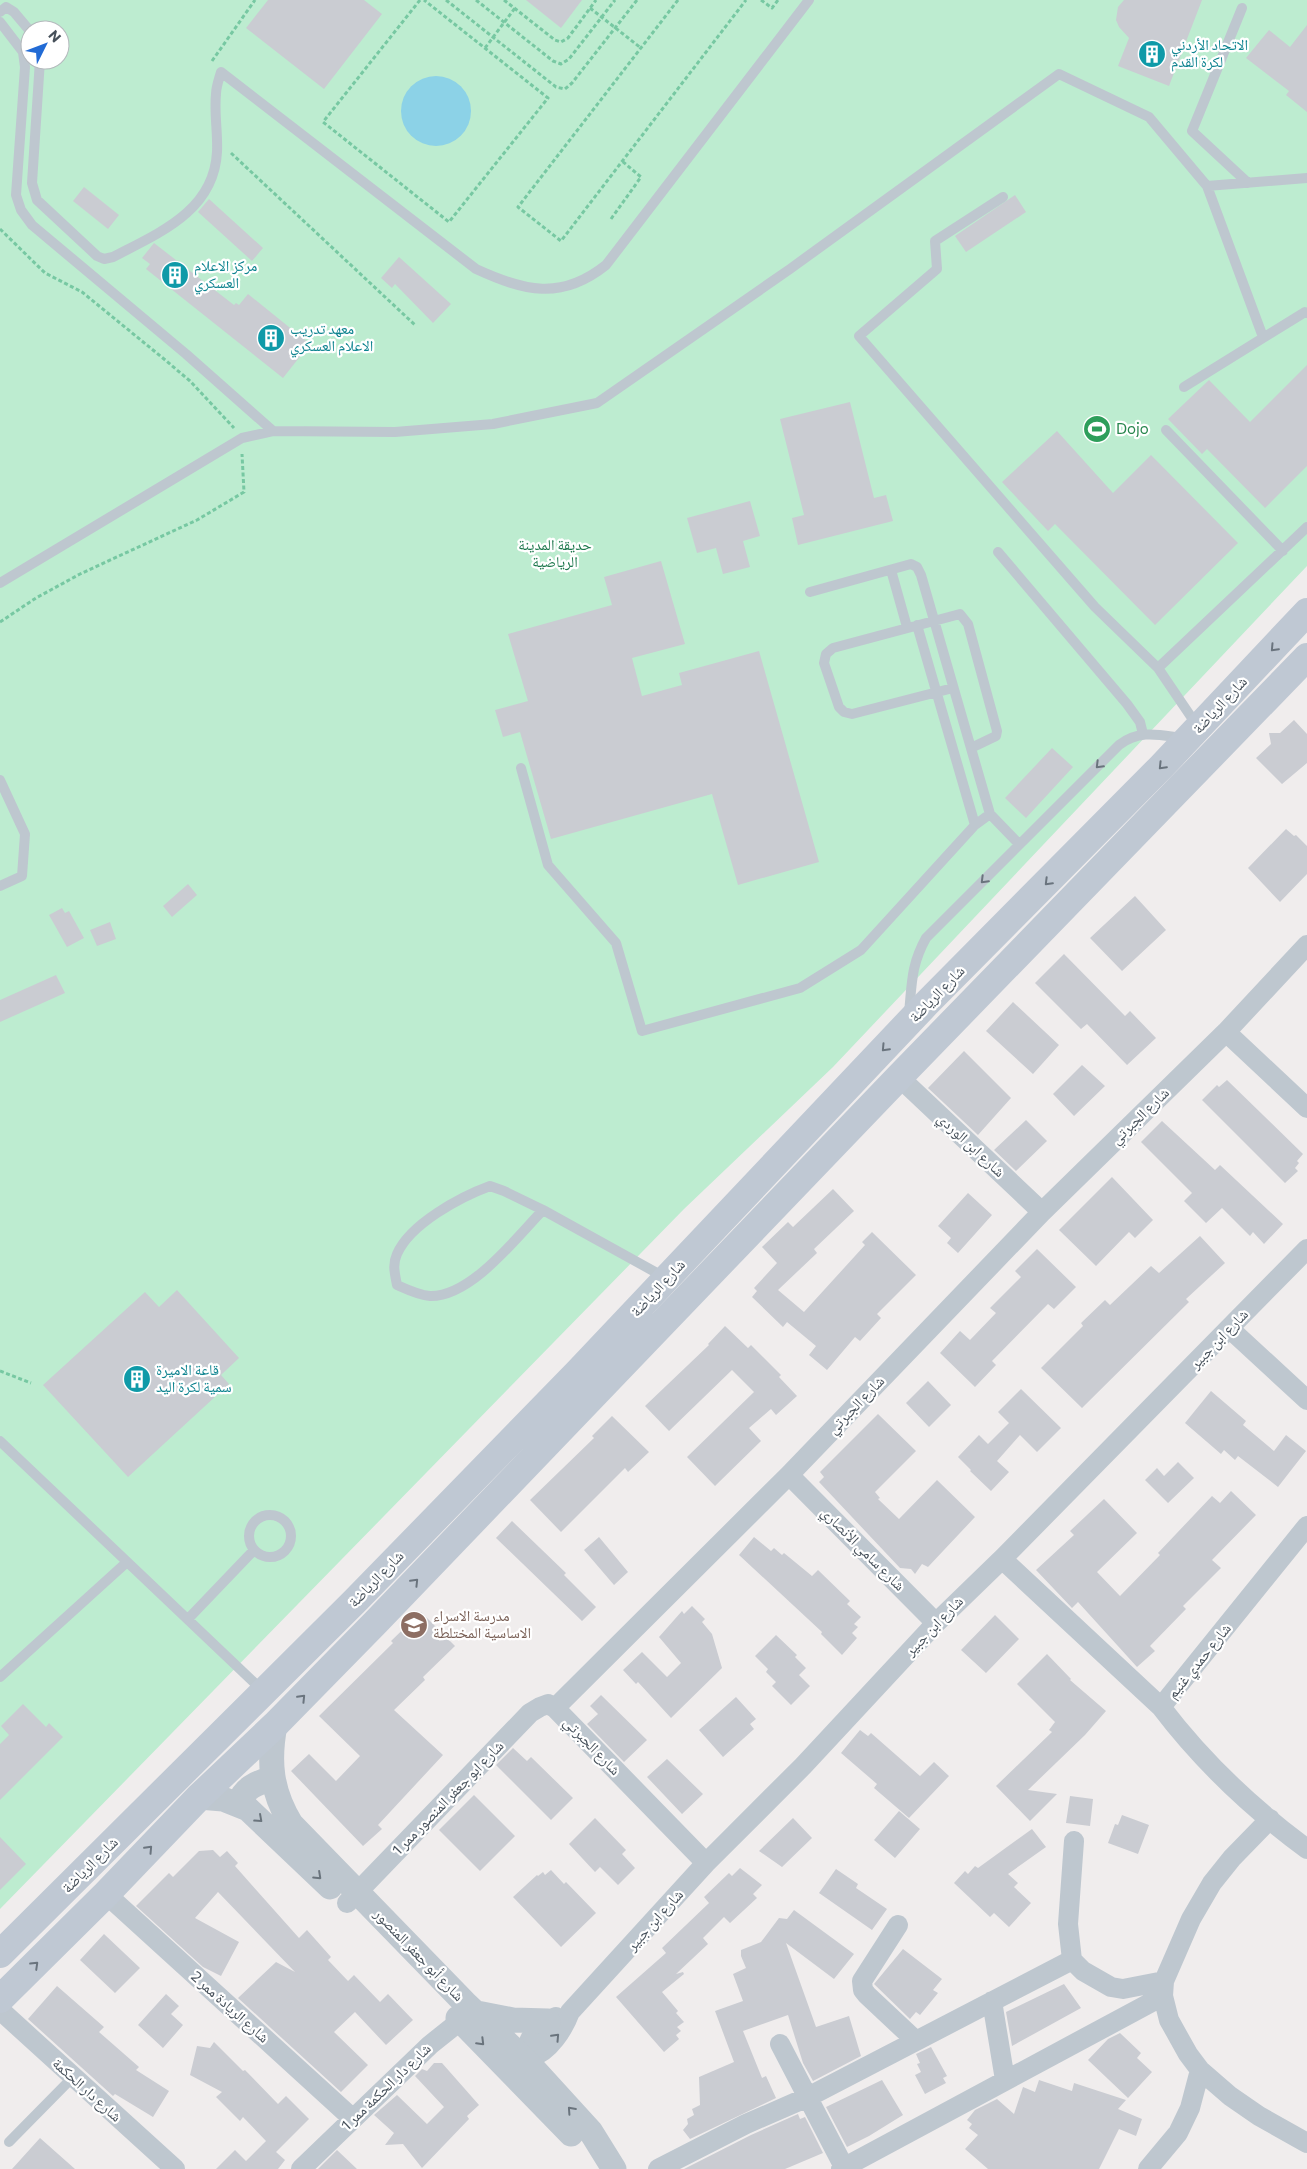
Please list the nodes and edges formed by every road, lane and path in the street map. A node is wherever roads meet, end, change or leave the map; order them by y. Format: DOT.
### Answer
graph roads {
  1 [pos="420,0"];
  2 [pos="424,0"];
  3 [pos="446,0"];
  4 [pos="476,0"];
  5 [pos="504,0"];
  6 [pos="596,0"];
  7 [pos="615,0"];
  8 [pos="637,0"];
  9 [pos="678,0"];
  10 [pos="746,0"];
  11 [pos="761,0"];
  12 [pos="778,0"];
  13 [pos="809,0"];
  14 [pos="515,8"];
  15 [pos="590,8"];
  16 [pos="1242,8"];
  17 [pos="0,12"];
  18 [pos="602,17"];
  19 [pos="21,20"];
  20 [pos="0,22"];
  21 [pos="505,23"];
  22 [pos="616,28"];
  23 [pos="494,37"];
  24 [pos="486,48"];
  25 [pos="641,48"];
  26 [pos="39,70"];
  27 [pos="216,139"];
  28 [pos="622,161"];
  29 [pos="1307,178"];
  30 [pos="1248,182"];
  31 [pos="1207,186"];
  32 [pos="1003,197"];
  33 [pos="611,219"];
  34 [pos="0,229"];
  35 [pos="4,233"];
  36 [pos="0,237"];
  37 [pos="1307,313"];
  38 [pos="415,324"];
  39 [pos="1263,337"];
  40 [pos="1184,387"];
  41 [pos="1166,430"];
  42 [pos="273,431"];
  43 [pos="242,438"];
  44 [pos="1307,527"];
  45 [pos="1283,551"];
  46 [pos="998,552"];
  47 [pos="891,570"];
  48 [pos="0,583"];
  49 [pos="810,592"];
  50 [pos="1307,612"];
  51 [pos="934,620"];
  52 [pos="0,622"];
  53 [pos="912,626"];
  54 [pos="1307,657"];
  55 [pos="1158,668"];
  56 [pos="953,688"];
  57 [pos="936,693"];
  58 [pos="1194,733"];
  59 [pos="1143,734"];
  60 [pos="971,748"];
  61 [pos="1219,748"];
  62 [pos="521,768"];
  63 [pos="0,780"];
  64 [pos="990,814"];
  65 [pos="975,825"];
  66 [pos="1019,844"];
  67 [pos="0,886"];
  68 [pos="1307,945"];
  69 [pos="909,1023"];
  70 [pos="1226,1032"];
  71 [pos="900,1077"];
  72 [pos="1307,1108"];
  73 [pos="543,1210"];
  74 [pos="1042,1212"];
  75 [pos="1307,1249"];
  76 [pos="667,1279"];
  77 [pos="1230,1328"];
  78 [pos="0,1371"];
  79 [pos="32,1383"];
  80 [pos="1307,1400"];
  81 [pos="0,1441"];
  82 [pos="493,1458"];
  83 [pos="789,1475"];
  84 [pos="514,1479"];
  85 [pos="1307,1526"];
  86 [pos="254,1550"];
  87 [pos="1002,1559"];
  88 [pos="128,1562"];
  89 [pos="188,1619"];
  90 [pos="936,1622"];
  91 [pos="0,1677"];
  92 [pos="264,1692"];
  93 [pos="1162,1707"];
  94 [pos="555,1708"];
  95 [pos="275,1725"];
  96 [pos="271,1779"];
  97 [pos="199,1797"];
  98 [pos="238,1804"];
  99 [pos="1270,1819"];
  100 [pos="1074,1841"];
  101 [pos="1307,1848"];
  102 [pos="706,1863"];
  103 [pos="106,1894"];
  104 [pos="353,1898"];
  105 [pos="898,1925"];
  106 [pos="0,1954"];
  107 [pos="1072,1960"];
  108 [pos="1163,1988"];
  109 [pos="0,1999"];
  110 [pos="992,2001"];
  111 [pos="0,2010"];
  112 [pos="468,2017"];
  113 [pos="559,2017"];
  114 [pos="915,2040"];
  115 [pos="780,2044"];
  116 [pos="514,2067"];
  117 [pos="1200,2070"];
  118 [pos="73,2077"];
  119 [pos="1005,2080"];
  120 [pos="808,2097"];
  121 [pos="353,2119"];
  122 [pos="9,2142"];
  123 [pos="1307,2142"];
  124 [pos="166,2166"];
  125 [pos="612,2167"];
  126 [pos="842,2168"];
  127 [pos="301,2169"];
  128 [pos="658,2169"];
  129 [pos="1148,2169"];
  1 -- 24 [label="path"];
  2 -- 24 [label="path"];
  3 -- 23 [label="path"];
  4 -- 21 [label="path"];
  5 -- 14 [label="path"];
  6 -- 15 [label="path"];
  7 -- 18 [label="path"];
  8 -- 22 [label="path"];
  9 -- 25 [label="path"];
  10 -- 28 [label="path"];
  11 -- 12 [label="path"];
  13 -- 27 [label="lane"];
  14 -- 15 [label="path"];
  14 -- 21 [label="path"];
  15 -- 18 [label="path"];
  16 -- 30 [label="lane"];
  17 -- 19 [label="lane"];
  18 -- 21 [label="path"];
  18 -- 22 [label="path"];
  20 -- 42 [label="lane"];
  21 -- 23 [label="path"];
  22 -- 23 [label="path"];
  22 -- 25 [label="path"];
  23 -- 24 [label="path"];
  25 -- 28 [label="path"];
  26 -- 27 [label="lane"];
  27 -- 38 [label="path"];
  28 -- 33 [label="path"];
  29 -- 30 [label="lane"];
  30 -- 31 [label="lane"];
  31 -- 39 [label="lane"];
  31 -- 42 [label="lane"];
  32 -- 55 [label="lane"];
  34 -- 35 [label="path"];
  35 -- 36 [label="path"];
  35 -- 43 [label="path"];
  37 -- 39 [label="lane"];
  39 -- 40 [label="lane"];
  41 -- 45 [label="lane"];
  42 -- 43 [label="lane"];
  43 -- 48 [label="lane"];
  43 -- 52 [label="path"];
  44 -- 45 [label="lane"];
  45 -- 55 [label="lane"];
  46 -- 59 [label="lane"];
  47 -- 49 [label="lane"];
  47 -- 51 [label="lane"];
  47 -- 53 [label="lane"];
  50 -- 58 [label="main road, شارع الرياضة, one-way"];
  51 -- 53 [label="lane"];
  51 -- 56 [label="lane"];
  51 -- 60 [label="lane"];
  53 -- 57 [label="lane"];
  53 -- 57 [label="lane"];
  54 -- 61 [label="main road, شارع الرياضة"];
  55 -- 58 [label="lane"];
  56 -- 57 [label="lane"];
  56 -- 60 [label="lane"];
  57 -- 65 [label="lane"];
  58 -- 59 [label="lane"];
  58 -- 61 [label="main road"];
  58 -- 69 [label="main road, شارع الرياضة, one-way"];
  59 -- 66 [label="lane, one-way"];
  60 -- 64 [label="lane"];
  61 -- 71 [label="main road, شارع الرياضة"];
  62 -- 65 [label="lane"];
  63 -- 67 [label="lane"];
  64 -- 65 [label="lane"];
  64 -- 66 [label="lane"];
  66 -- 69 [label="lane, one-way"];
  68 -- 70 [label="street, شارع الجبرتي"];
  69 -- 76 [label="main road, شارع الرياضة, one-way"];
  70 -- 72 [label="street"];
  70 -- 74 [label="street, شارع الجبرتي"];
  71 -- 74 [label="street, شارع ابن الوردي"];
  71 -- 84 [label="main road, شارع الرياضة"];
  73 -- 73 [label="lane"];
  73 -- 76 [label="lane"];
  74 -- 83 [label="street, شارع الجبرتي"];
  75 -- 77 [label="street, شارع ابن جبير"];
  76 -- 82 [label="main road, شارع الرياضة"];
  77 -- 80 [label="street"];
  77 -- 87 [label="street, شارع ابن جبير"];
  78 -- 79 [label="path"];
  81 -- 88 [label="lane"];
  82 -- 84 [label="main road"];
  82 -- 92 [label="main road, شارع الرياضة"];
  83 -- 90 [label="street, شارع سامي الأنصاري"];
  83 -- 94 [label="street, شارع الجبرتي"];
  95 -- 84 [label="main road, شارع الرياضة, one-way"];
  85 -- 93 [label="street, شارع حمدي غنيم"];
  86 -- 86 [label="lane"];
  86 -- 89 [label="lane"];
  87 -- 90 [label="street, شارع ابن جبير"];
  87 -- 93 [label="street"];
  88 -- 89 [label="lane"];
  88 -- 91 [label="lane"];
  89 -- 92 [label="lane"];
  90 -- 102 [label="street, شارع ابن جبير"];
  92 -- 106 [label="main road, شارع الرياضة"];
  93 -- 99 [label="street, شارع حمدي غنيم"];
  94 -- 102 [label="street, شارع الجبرتي"];
  94 -- 104 [label="street, شارع ابو جعفر المنصور ممر 1"];
  95 -- 96 [label="street, شارع أبو جعفر المنصور"];
  95 -- 97 [label="main road, شارع الرياضة"];
  96 -- 98 [label="street"];
  96 -- 104 [label="street, شارع أبو جعفر المنصور"];
  97 -- 98 [label="street, شارع أبو جعفر المنصور"];
  103 -- 97 [label="main road, شارع الرياضة, one-way"];
  98 -- 104 [label="street, شارع أبو جعفر المنصور, one-way"];
  99 -- 101 [label="street, شارع حمدي غنيم"];
  99 -- 108 [label="street"];
  100 -- 107 [label="street"];
  102 -- 113 [label="street, شارع ابن جبير"];
  109 -- 103 [label="main road, شارع الرياضة, one-way"];
  103 -- 121 [label="street, شارع الريادة ممر 2"];
  104 -- 112 [label="street, شارع أبو جعفر المنصور"];
  105 -- 114 [label="street"];
  107 -- 108 [label="street"];
  107 -- 110 [label="street"];
  108 -- 117 [label="street"];
  108 -- 119 [label="street"];
  110 -- 114 [label="street"];
  110 -- 119 [label="street"];
  111 -- 118 [label="street, شارع دار الحكمة"];
  112 -- 113 [label="street"];
  112 -- 116 [label="street, شارع أبو جعفر المنصور"];
  112 -- 121 [label="street, شارع دار الحكمة ممر 1"];
  113 -- 116 [label="street, شارع ابن جبير"];
  114 -- 120 [label="street"];
  115 -- 120 [label="street"];
  116 -- 125 [label="street, شارع أبو جعفر المنصور"];
  117 -- 123 [label="street"];
  117 -- 129 [label="street"];
  118 -- 122 [label="lane"];
  118 -- 124 [label="street, شارع دار الحكمة"];
  119 -- 126 [label="street"];
  120 -- 126 [label="street"];
  120 -- 128 [label="street"];
  121 -- 127 [label="street, شارع دار الحكمة ممر 1"];
}
